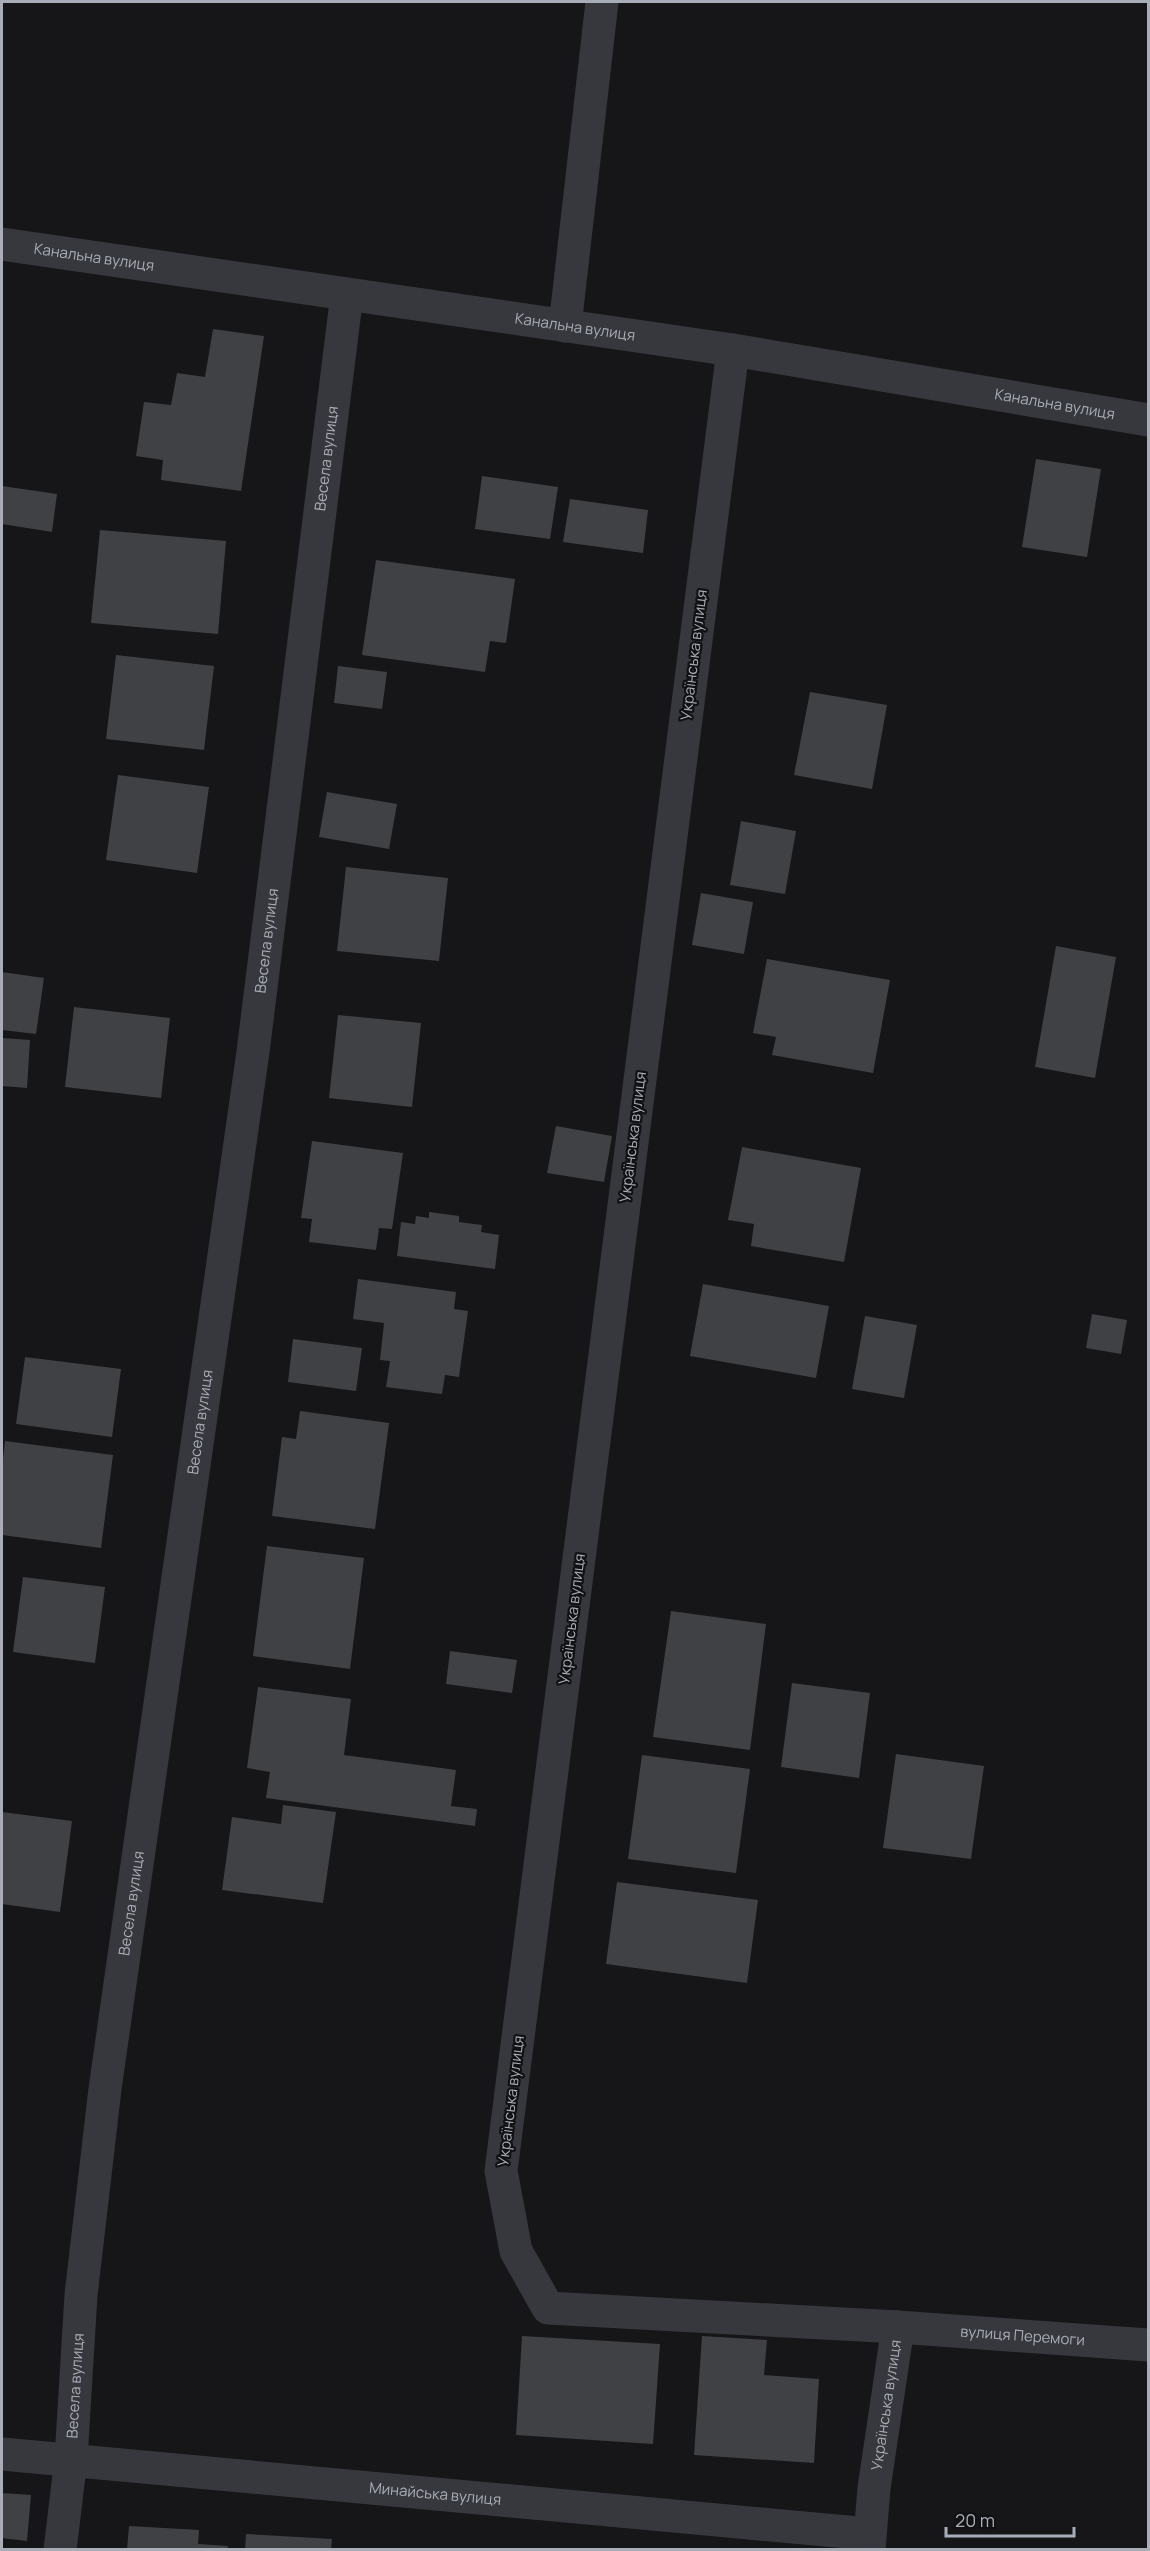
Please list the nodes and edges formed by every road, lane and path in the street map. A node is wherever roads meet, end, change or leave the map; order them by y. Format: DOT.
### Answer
graph roads {
  1 [pos="602,2"];
  2 [pos="2,244"];
  3 [pos="347,294"];
  4 [pos="565,326"];
  5 [pos="733,350"];
  6 [pos="1149,420"];
  7 [pos="898,2327"];
  8 [pos="1149,2345"];
  9 [pos="2,2454"];
  10 [pos="71,2459"];
  11 [pos="869,2542"];
  12 [pos="60,2550"];
  1 -- 4 [label="street"];
  2 -- 3 [label="street, Канальна вулиця"];
  3 -- 4 [label="street, Канальна вулиця"];
  3 -- 10 [label="street, Весела вулиця"];
  4 -- 5 [label="street, Канальна вулиця"];
  5 -- 6 [label="street, Канальна вулиця"];
  5 -- 7 [label="street, Українська вулиця"];
  7 -- 8 [label="street, вулиця Перемоги"];
  7 -- 11 [label="street, Українська вулиця"];
  9 -- 10 [label="street, Минайська вулиця"];
  10 -- 11 [label="street, Минайська вулиця"];
  10 -- 12 [label="street, Весела вулиця"];
}
